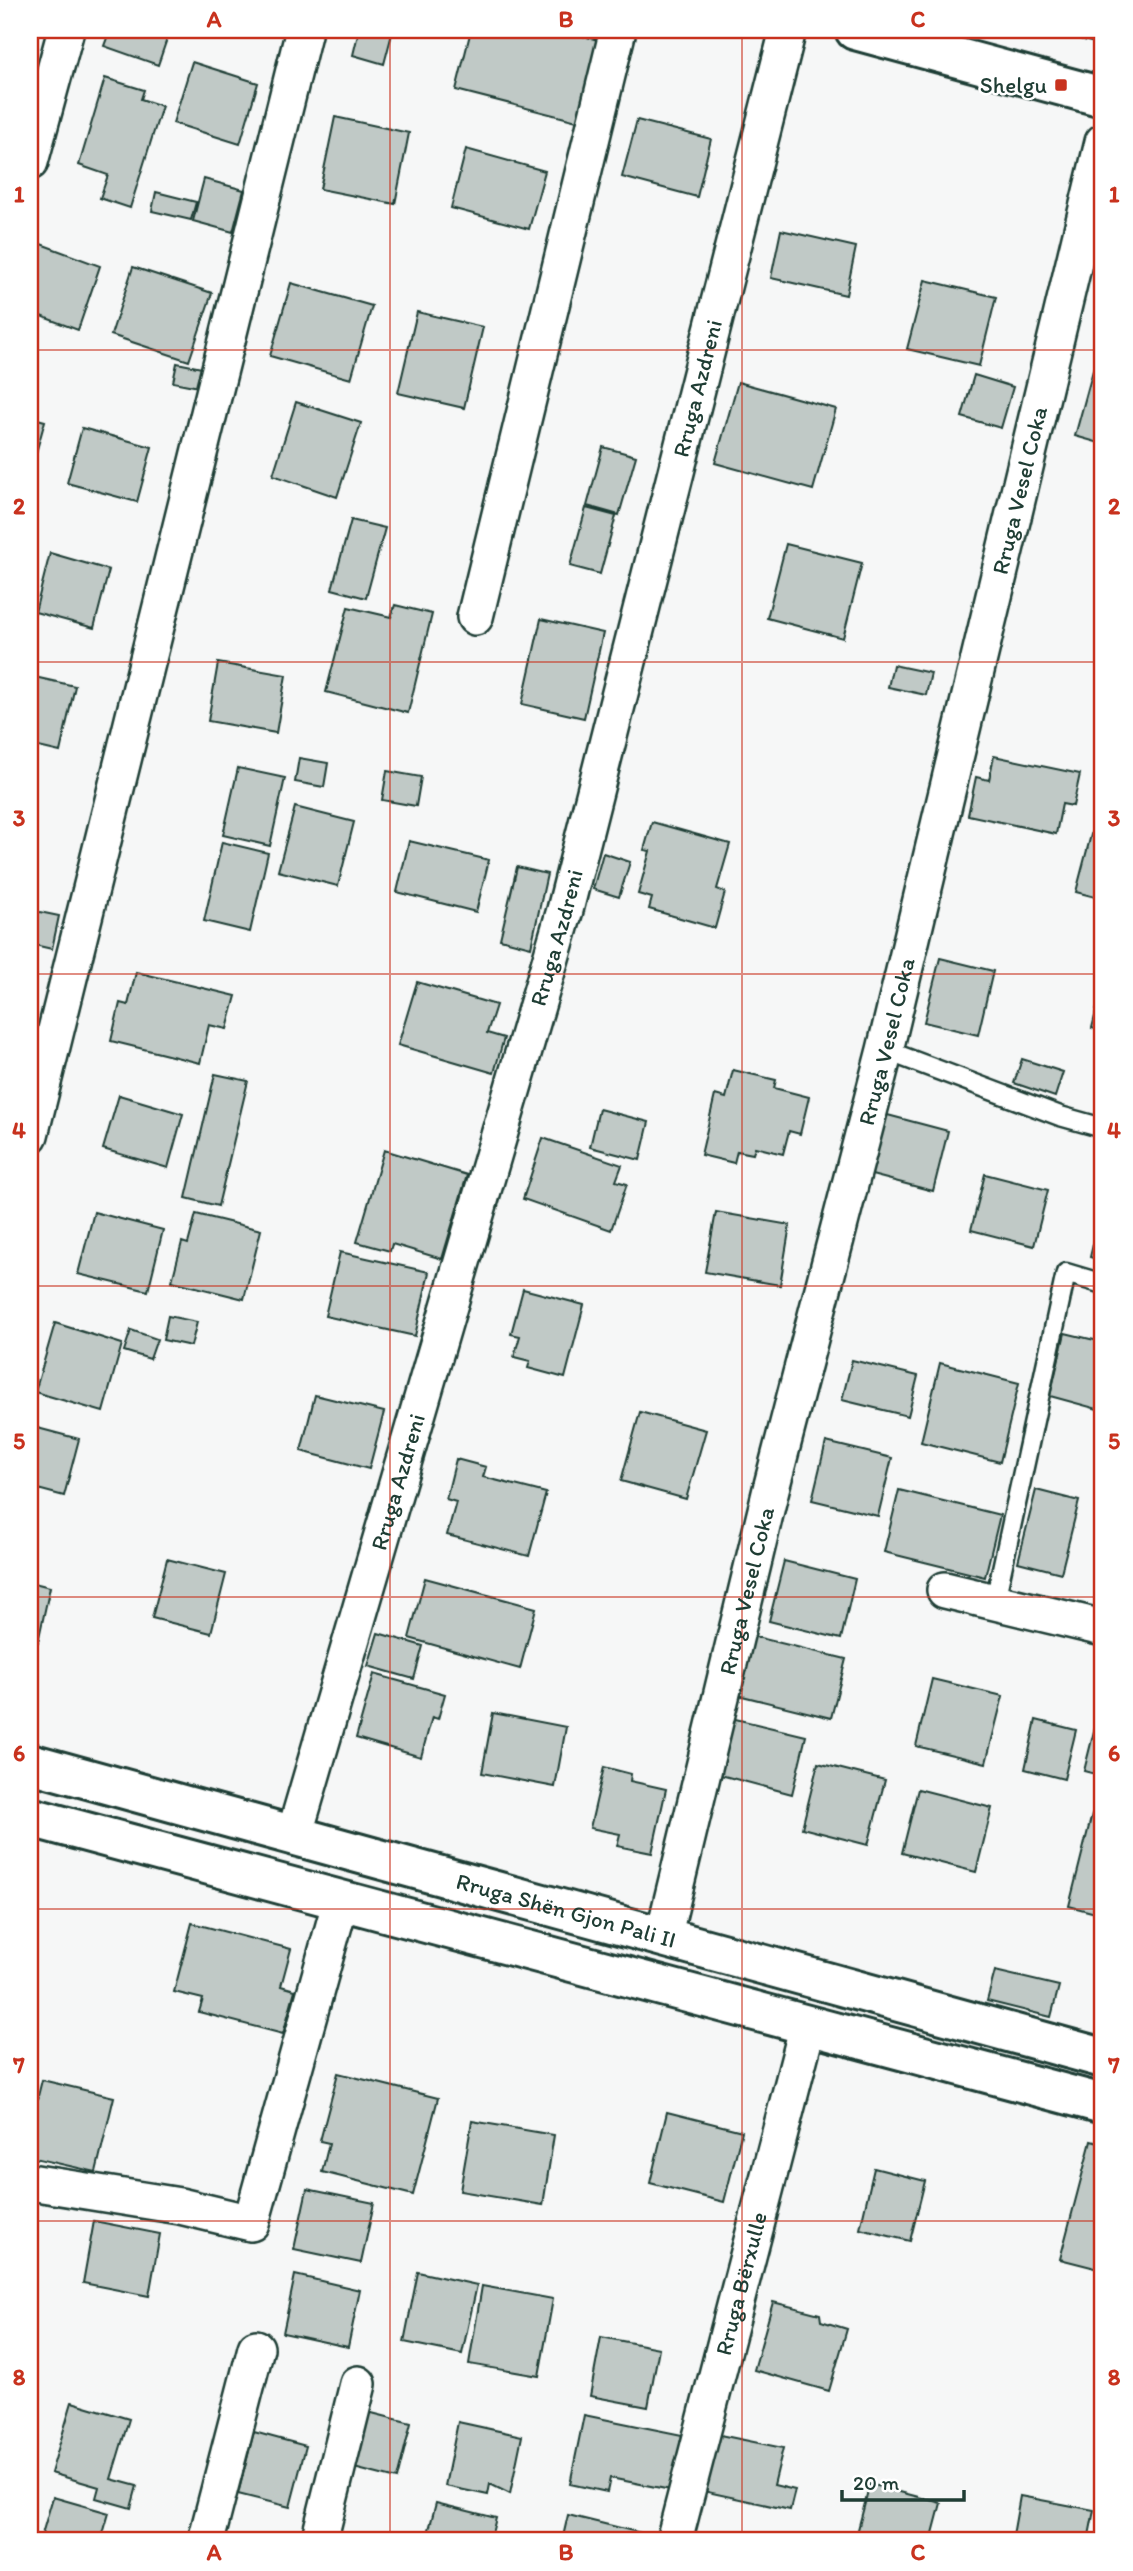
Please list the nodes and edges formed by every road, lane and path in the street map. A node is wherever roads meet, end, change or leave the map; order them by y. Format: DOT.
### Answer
graph roads {
  1 [pos="66,30"];
  2 [pos="304,30"];
  3 [pos="618,30"];
  4 [pos="788,30"];
  5 [pos="855,30"];
  6 [pos="1103,97"];
  7 [pos="1103,142"];
  8 [pos="30,162"];
  9 [pos="474,617"];
  10 [pos="885,1050"];
  11 [pos="1103,1128"];
  12 [pos="30,1135"];
  13 [pos="1103,1284"];
  14 [pos="945,1590"];
  15 [pos="995,1601"];
  16 [pos="1103,1628"];
  17 [pos="30,1763"];
  18 [pos="30,1817"];
  19 [pos="294,1836"];
  20 [pos="341,1900"];
  21 [pos="663,1938"];
  22 [pos="808,2025"];
  23 [pos="1103,2058"];
  24 [pos="1103,2104"];
  25 [pos="30,2182"];
  26 [pos="256,2348"];
  27 [pos="358,2384"];
  28 [pos="206,2541"];
  29 [pos="319,2541"];
  30 [pos="674,2541"];
  1 -- 8 [label="street"];
  2 -- 12 [label="street"];
  3 -- 9 [label="street"];
  4 -- 19 [label="street, Rruga Azdreni"];
  5 -- 6 [label="street"];
  7 -- 10 [label="street, Rruga Vesel Coka"];
  10 -- 11 [label="lane"];
  10 -- 21 [label="street, Rruga Vesel Coka"];
  13 -- 15 [label="lane"];
  14 -- 15 [label="street"];
  15 -- 16 [label="street"];
  17 -- 19 [label="street, Rruga Shën Gjon Pali II"];
  18 -- 20 [label="street, Rruga Shën Gjon Pali II"];
  19 -- 21 [label="street, Rruga Shën Gjon Pali II"];
  20 -- 22 [label="street, Rruga Shën Gjon Pali II"];
  20 -- 25 [label="street"];
  21 -- 23 [label="street, Rruga Shën Gjon Pali II"];
  22 -- 24 [label="street, Rruga Shën Gjon Pali II"];
  22 -- 30 [label="street, Rruga Bërxulle"];
  26 -- 28 [label="street"];
  27 -- 29 [label="street"];
}
